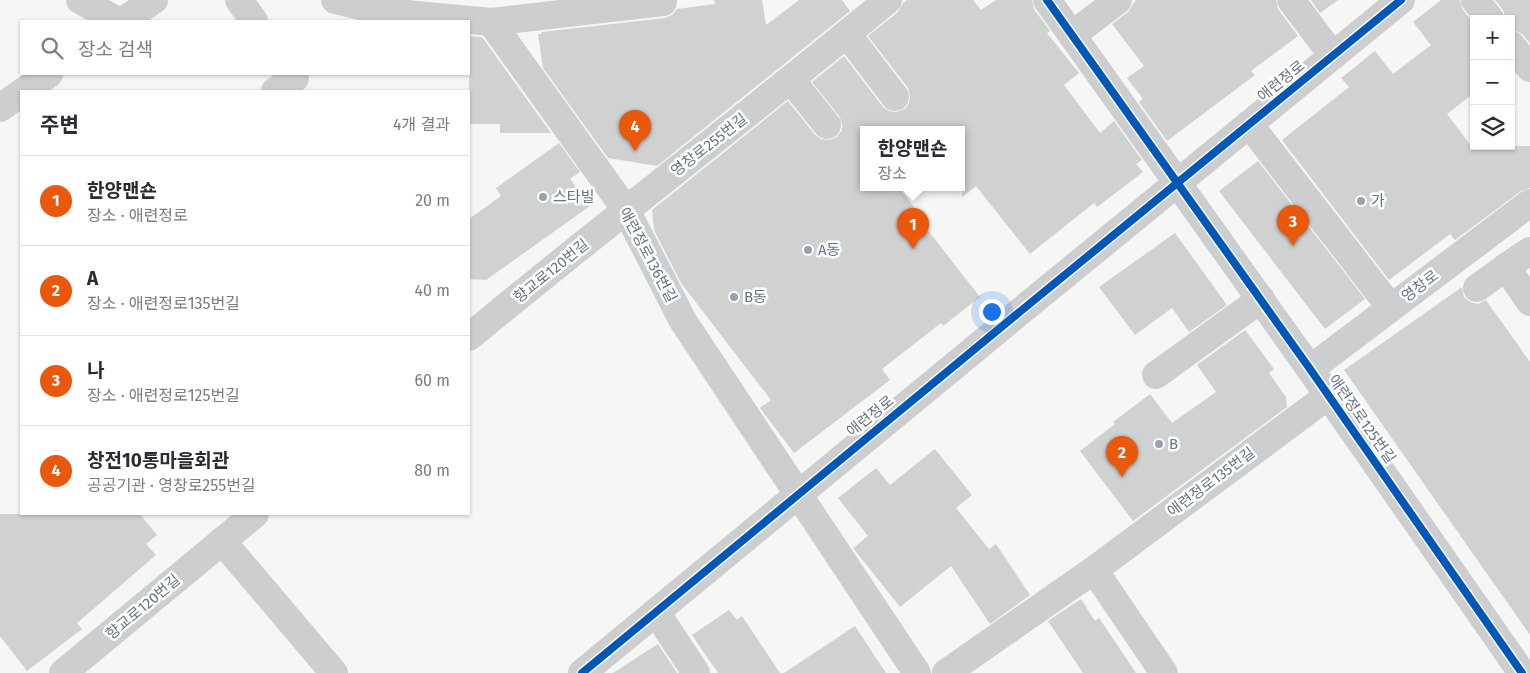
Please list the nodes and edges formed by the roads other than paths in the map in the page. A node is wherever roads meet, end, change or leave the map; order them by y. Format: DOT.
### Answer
graph roads {
  1 [pos="80,0"];
  2 [pos="154,0"];
  3 [pos="239,0"];
  4 [pos="335,0"];
  5 [pos="888,0"];
  6 [pos="1048,0"];
  7 [pos="1118,0"];
  8 [pos="1291,0"];
  9 [pos="1402,0"];
  10 [pos="1475,0"];
  11 [pos="663,2"];
  12 [pos="1487,15"];
  13 [pos="116,20"];
  14 [pos="124,20"];
  15 [pos="253,20"];
  16 [pos="466,20"];
  17 [pos="470,20"];
  18 [pos="491,22"];
  19 [pos="847,34"];
  20 [pos="1072,35"];
  21 [pos="1515,50"];
  22 [pos="1333,56"];
  23 [pos="1530,68"];
  24 [pos="48,75"];
  25 [pos="791,80"];
  26 [pos="26,90"];
  27 [pos="20,94"];
  28 [pos="896,98"];
  29 [pos="0,108"];
  30 [pos="1249,124"];
  31 [pos="827,125"];
  32 [pos="1178,183"];
  33 [pos="1530,203"];
  34 [pos="626,210"];
  35 [pos="1530,251"];
  36 [pos="1506,268"];
  37 [pos="1478,288"];
  38 [pos="1261,299"];
  39 [pos="1530,302"];
  40 [pos="1391,308"];
  41 [pos="471,330"];
  42 [pos="1310,368"];
  43 [pos="1156,375"];
  44 [pos="1328,395"];
  45 [pos="798,494"];
  46 [pos="254,515"];
  47 [pos="222,541"];
  48 [pos="1094,570"];
  49 [pos="656,612"];
  50 [pos="63,673"];
  51 [pos="334,673"];
  52 [pos="582,673"];
  53 [pos="696,673"];
  54 [pos="917,673"];
  55 [pos="946,673"];
  56 [pos="1164,673"];
  57 [pos="1522,673"];
  1 -- 13 [label="street"];
  2 -- 14 [label="street"];
  3 -- 15 [label="street"];
  4 -- 16 [label="street"];
  5 -- 19 [label="street, 영창로255번길"];
  6 -- 20 [label="street"];
  7 -- 20 [label="street"];
  8 -- 22 [label="street"];
  9 -- 22 [label="street, 애련정로"];
  10 -- 12 [label="street"];
  11 -- 18 [label="street"];
  17 -- 18 [label="street"];
  18 -- 34 [label="street, 애련정로136번길"];
  19 -- 25 [label="street, 영창로255번길"];
  19 -- 28 [label="street"];
  20 -- 32 [label="street"];
  21 -- 23 [label="street"];
  22 -- 30 [label="street, 애련정로"];
  24 -- 26 [label="street"];
  25 -- 31 [label="street"];
  25 -- 34 [label="street, 영창로255번길"];
  27 -- 29 [label="street"];
  30 -- 32 [label="street, 애련정로"];
  30 -- 40 [label="street"];
  32 -- 38 [label="street, 애련정로125번길"];
  32 -- 45 [label="street, 애련정로"];
  33 -- 40 [label="street, 영창로"];
  34 -- 41 [label="street, 향교로120번길"];
  34 -- 45 [label="street, 애련정로136번길"];
  35 -- 36 [label="street"];
  36 -- 37 [label="street"];
  36 -- 39 [label="street"];
  38 -- 42 [label="street, 애련정로125번길"];
  38 -- 43 [label="street"];
  40 -- 42 [label="street, 영창로"];
  42 -- 44 [label="street, 애련정로125번길"];
  44 -- 48 [label="street, 애련정로135번길"];
  44 -- 57 [label="street, 애련정로125번길"];
  45 -- 49 [label="street, 애련정로"];
  45 -- 54 [label="street"];
  46 -- 47 [label="street, 향교로120번길"];
  47 -- 50 [label="street, 향교로120번길"];
  47 -- 51 [label="street"];
  48 -- 55 [label="street, 애련정로135번길"];
  48 -- 56 [label="street"];
  49 -- 52 [label="street, 애련정로"];
  49 -- 53 [label="street"];
}
